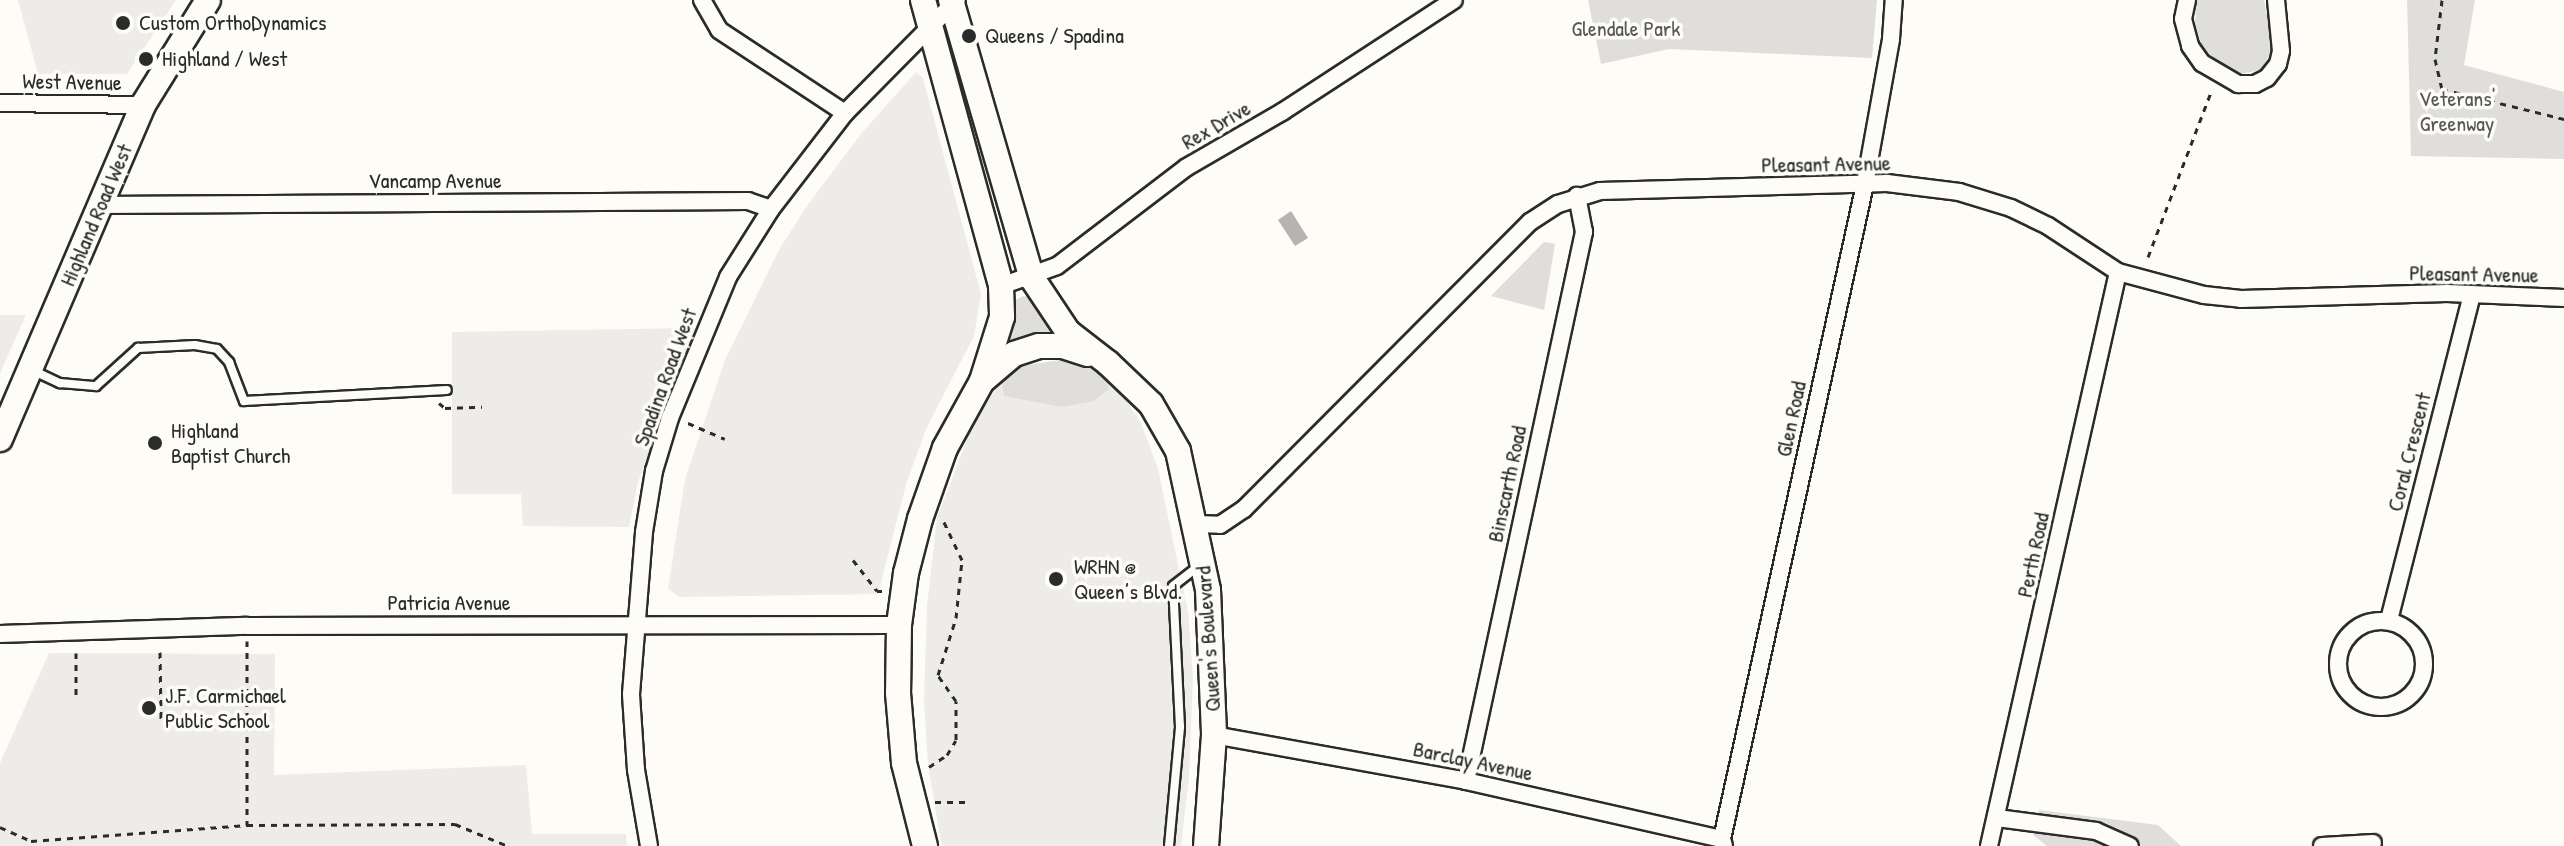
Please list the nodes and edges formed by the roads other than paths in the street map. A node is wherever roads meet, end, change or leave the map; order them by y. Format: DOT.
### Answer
graph roads {
  1 [pos="208,0"];
  2 [pos="702,0"];
  3 [pos="923,0"];
  4 [pos="1454,0"];
  5 [pos="1894,0"];
  6 [pos="2187,0"];
  7 [pos="2276,0"];
  8 [pos="954,1"];
  9 [pos="930,26"];
  10 [pos="0,103"];
  11 [pos="143,105"];
  12 [pos="845,113"];
  13 [pos="1865,184"];
  14 [pos="1577,196"];
  15 [pos="98,205"];
  16 [pos="771,209"];
  17 [pos="2118,272"];
  18 [pos="1032,278"];
  19 [pos="1001,286"];
  20 [pos="2472,294"];
  21 [pos="2564,298"];
  22 [pos="1108,363"];
  23 [pos="31,369"];
  24 [pos="982,381"];
  25 [pos="447,390"];
  26 [pos="6,410"];
  27 [pos="0,439"];
  28 [pos="1196,524"];
  29 [pos="1204,563"];
  30 [pos="2389,620"];
  31 [pos="634,624"];
  32 [pos="899,625"];
  33 [pos="0,634"];
  34 [pos="1214,735"];
  35 [pos="1466,781"];
  36 [pos="1997,818"];
  37 [pos="1723,842"];
  38 [pos="2373,843"];
  39 [pos="649,846"];
  40 [pos="925,846"];
  41 [pos="1169,846"];
  42 [pos="1206,846"];
  43 [pos="1989,846"];
  44 [pos="2130,846"];
  45 [pos="2322,846"];
  1 -- 11 [label="street, Highland Road West"];
  2 -- 12 [label="street"];
  3 -- 9 [label="street, Queen's Boulevard"];
  4 -- 18 [label="street, Rex Drive"];
  5 -- 13 [label="street, Glen Road"];
  6 -- 7 [label="street"];
  8 -- 9 [label="street, Spadina Road West"];
  8 -- 18 [label="street, Queen's Boulevard"];
  9 -- 12 [label="street, Spadina Road West"];
  9 -- 19 [label="street, Queen's Boulevard"];
  10 -- 11 [label="street, West Avenue"];
  11 -- 15 [label="street, Highland Road West"];
  12 -- 16 [label="street, Spadina Road West"];
  13 -- 14 [label="street, Pleasant Avenue"];
  13 -- 17 [label="street, Pleasant Avenue"];
  13 -- 37 [label="street, Glen Road"];
  14 -- 28 [label="street, Pleasant Avenue"];
  14 -- 35 [label="street, Binscarth Road"];
  15 -- 16 [label="street, Vancamp Avenue"];
  15 -- 23 [label="street, Highland Road West"];
  16 -- 31 [label="street, Spadina Road West"];
  17 -- 20 [label="street, Pleasant Avenue"];
  17 -- 36 [label="street, Perth Road"];
  18 -- 19 [label="street, Rex Drive"];
  18 -- 22 [label="street, Queen's Boulevard"];
  19 -- 24 [label="street, Queen's Boulevard"];
  20 -- 21 [label="street, Pleasant Avenue"];
  20 -- 30 [label="street, Coral Crescent"];
  22 -- 24 [label="street, Queen's Boulevard"];
  22 -- 28 [label="street, Queen's Boulevard"];
  23 -- 25 [label="lane"];
  23 -- 26 [label="street, Highland Road West"];
  24 -- 32 [label="street, Queen's Boulevard"];
  26 -- 27 [label="street, Highland Road West"];
  28 -- 29 [label="street, Queen's Boulevard"];
  29 -- 34 [label="street, Queen's Boulevard"];
  29 -- 41 [label="lane"];
  30 -- 30 [label="street"];
  31 -- 32 [label="street, Patricia Avenue"];
  31 -- 33 [label="street, Patricia Avenue"];
  31 -- 39 [label="street, Spadina Road West"];
  32 -- 40 [label="street, Queen's Boulevard"];
  34 -- 35 [label="street, Barclay Avenue"];
  34 -- 42 [label="street, Queen's Boulevard"];
  35 -- 37 [label="street, Barclay Avenue"];
  36 -- 43 [label="street, Perth Road"];
  36 -- 44 [label="street"];
  38 -- 45 [label="street"];
}
